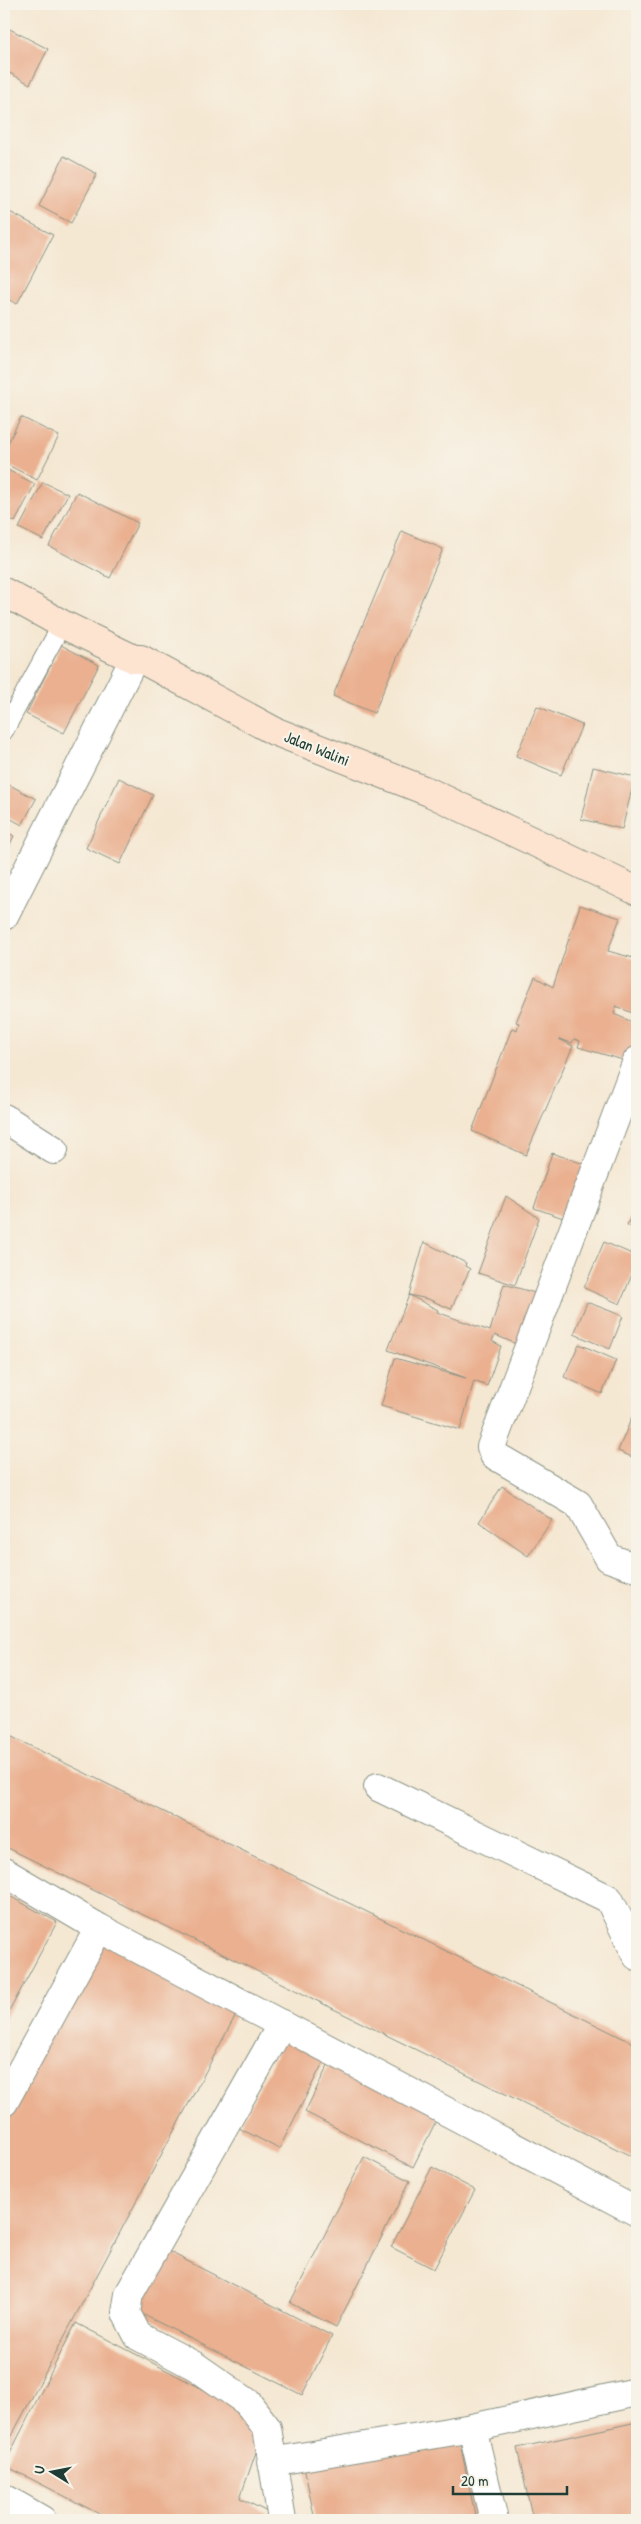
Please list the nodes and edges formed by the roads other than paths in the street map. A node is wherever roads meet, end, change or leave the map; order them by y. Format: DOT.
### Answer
graph roads {
  1 [pos="4,592"];
  2 [pos="62,624"];
  3 [pos="134,659"];
  4 [pos="4,731"];
  5 [pos="637,891"];
  6 [pos="4,916"];
  7 [pos="637,1061"];
  8 [pos="4,1118"];
  9 [pos="54,1150"];
  10 [pos="637,1568"];
  11 [pos="378,1787"];
  12 [pos="4,1872"];
  13 [pos="99,1928"];
  14 [pos="637,1956"];
  15 [pos="282,2024"];
  16 [pos="4,2102"];
  17 [pos="637,2212"];
  18 [pos="637,2392"];
  19 [pos="472,2428"];
  20 [pos="271,2462"];
  21 [pos="4,2498"];
  22 [pos="42,2520"];
  23 [pos="282,2520"];
  24 [pos="494,2520"];
  1 -- 2 [label="street, Jalan Walini"];
  2 -- 3 [label="street, Jalan Walini"];
  2 -- 4 [label="lane"];
  3 -- 5 [label="street, Jalan Walini"];
  3 -- 6 [label="street"];
  7 -- 10 [label="street"];
  8 -- 9 [label="street"];
  11 -- 14 [label="street"];
  12 -- 13 [label="street"];
  13 -- 15 [label="street"];
  13 -- 16 [label="street"];
  15 -- 17 [label="street"];
  15 -- 20 [label="street"];
  18 -- 19 [label="street"];
  19 -- 20 [label="street"];
  19 -- 24 [label="street"];
  20 -- 23 [label="street"];
  21 -- 22 [label="street"];
}
